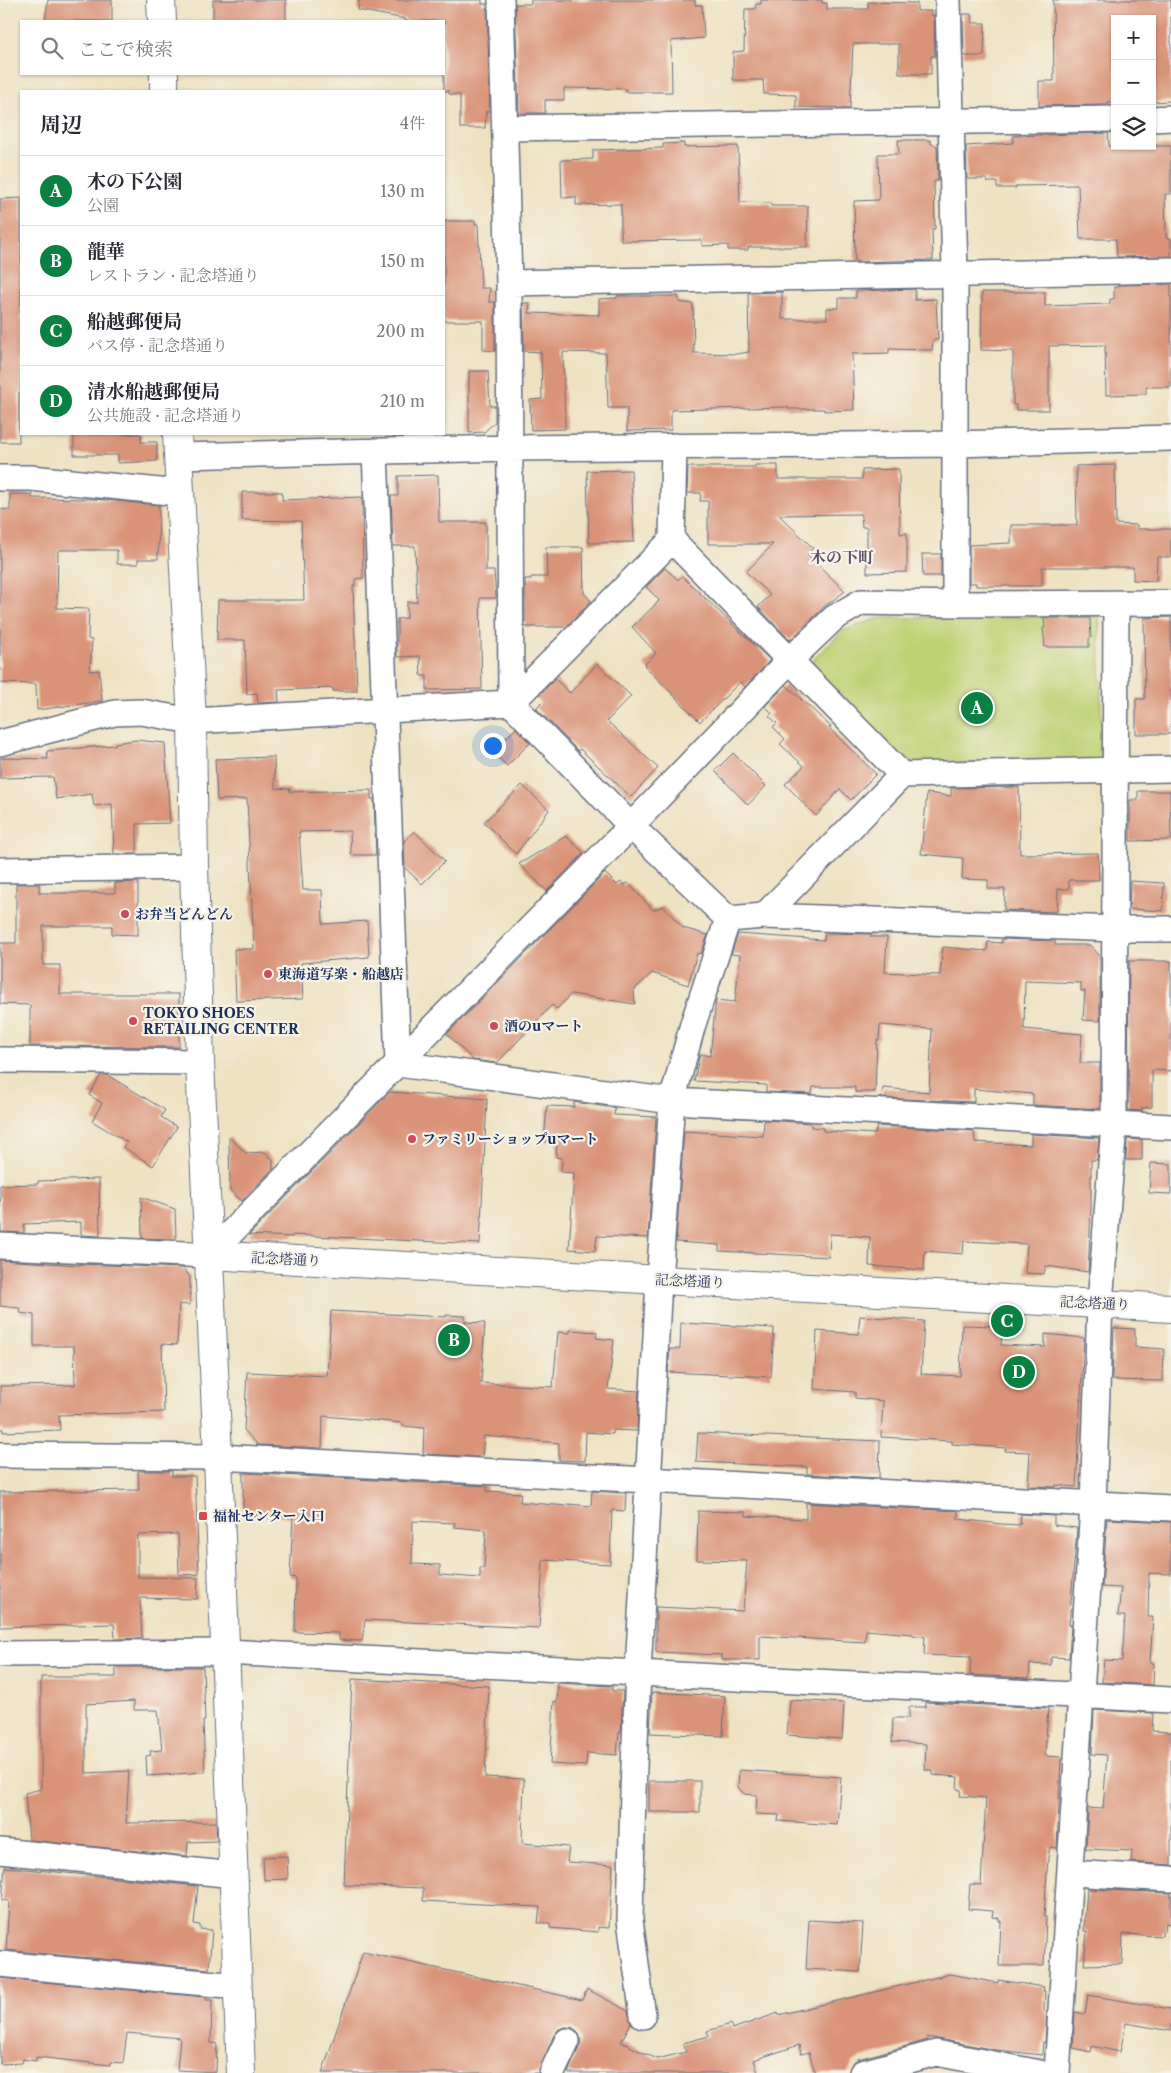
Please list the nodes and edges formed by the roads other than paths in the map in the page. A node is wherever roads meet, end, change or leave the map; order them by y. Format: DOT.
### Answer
graph roads {
  1 [pos="161,0"];
  2 [pos="501,0"];
  3 [pos="948,0"];
  4 [pos="162,20"];
  5 [pos="164,75"];
  6 [pos="164,90"];
  7 [pos="1171,118"];
  8 [pos="1111,119"];
  9 [pos="1156,119"];
  10 [pos="951,122"];
  11 [pos="505,128"];
  12 [pos="1171,270"];
  13 [pos="954,273"];
  14 [pos="509,283"];
  15 [pos="1171,438"];
  16 [pos="955,444"];
  17 [pos="178,445"];
  18 [pos="674,446"];
  19 [pos="510,448"];
  20 [pos="375,451"];
  21 [pos="0,478"];
  22 [pos="179,493"];
  23 [pos="672,540"];
  24 [pos="1171,603"];
  25 [pos="955,604"];
  26 [pos="1116,604"];
  27 [pos="789,661"];
  28 [pos="511,703"];
  29 [pos="384,711"];
  30 [pos="192,721"];
  31 [pos="0,744"];
  32 [pos="1171,769"];
  33 [pos="1116,770"];
  34 [pos="902,775"];
  35 [pos="631,826"];
  36 [pos="194,867"];
  37 [pos="0,870"];
  38 [pos="764,916"];
  39 [pos="728,919"];
  40 [pos="1116,929"];
  41 [pos="1171,929"];
  42 [pos="0,1060"];
  43 [pos="200,1062"];
  44 [pos="398,1064"];
  45 [pos="672,1101"];
  46 [pos="1114,1125"];
  47 [pos="1171,1127"];
  48 [pos="0,1246"];
  49 [pos="209,1255"];
  50 [pos="659,1280"];
  51 [pos="1100,1303"];
  52 [pos="1171,1308"];
  53 [pos="0,1455"];
  54 [pos="218,1457"];
  55 [pos="650,1481"];
  56 [pos="1093,1505"];
  57 [pos="1171,1508"];
  58 [pos="225,1652"];
  59 [pos="0,1654"];
  60 [pos="638,1672"];
  61 [pos="1081,1696"];
  62 [pos="1171,1700"];
  63 [pos="0,1850"];
  64 [pos="1071,1873"];
  65 [pos="234,1875"];
  66 [pos="1171,1879"];
  67 [pos="0,1964"];
  68 [pos="238,1986"];
  69 [pos="644,2016"];
  70 [pos="567,2041"];
  71 [pos="242,2073"];
  72 [pos="552,2073"];
  73 [pos="862,2073"];
  74 [pos="1040,2073"];
  75 [pos="1057,2073"];
  1 -- 4 [label="street"];
  2 -- 11 [label="street"];
  3 -- 10 [label="street"];
  5 -- 6 [label="street"];
  7 -- 9 [label="street"];
  8 -- 10 [label="street"];
  10 -- 11 [label="street"];
  10 -- 13 [label="street"];
  11 -- 14 [label="street"];
  12 -- 13 [label="street"];
  13 -- 14 [label="street"];
  13 -- 16 [label="street"];
  14 -- 19 [label="street"];
  15 -- 16 [label="street"];
  16 -- 18 [label="street"];
  16 -- 25 [label="street"];
  17 -- 20 [label="street"];
  17 -- 22 [label="street"];
  18 -- 19 [label="street"];
  18 -- 23 [label="street"];
  19 -- 20 [label="street"];
  19 -- 28 [label="street"];
  20 -- 29 [label="street"];
  21 -- 22 [label="street"];
  22 -- 30 [label="street"];
  23 -- 27 [label="street"];
  23 -- 28 [label="street"];
  24 -- 26 [label="street"];
  25 -- 26 [label="street"];
  25 -- 27 [label="street"];
  26 -- 33 [label="street"];
  27 -- 34 [label="street"];
  27 -- 35 [label="street"];
  28 -- 29 [label="street"];
  28 -- 35 [label="street"];
  29 -- 30 [label="street"];
  29 -- 44 [label="street"];
  30 -- 31 [label="street"];
  30 -- 36 [label="street"];
  32 -- 33 [label="street"];
  33 -- 34 [label="street"];
  33 -- 40 [label="street"];
  34 -- 38 [label="street"];
  35 -- 39 [label="street"];
  35 -- 44 [label="street"];
  36 -- 37 [label="street"];
  36 -- 43 [label="street"];
  38 -- 39 [label="street"];
  38 -- 40 [label="street"];
  39 -- 45 [label="street"];
  40 -- 41 [label="street"];
  40 -- 46 [label="street"];
  42 -- 43 [label="street"];
  43 -- 49 [label="street"];
  44 -- 45 [label="street"];
  44 -- 49 [label="street"];
  45 -- 46 [label="street"];
  45 -- 50 [label="street"];
  46 -- 47 [label="street"];
  46 -- 51 [label="street"];
  48 -- 49 [label="street"];
  49 -- 50 [label="street, 記念塔通り"];
  49 -- 54 [label="street"];
  50 -- 51 [label="street, 記念塔通り"];
  50 -- 55 [label="street"];
  51 -- 52 [label="street, 記念塔通り"];
  51 -- 56 [label="street"];
  53 -- 54 [label="street"];
  54 -- 55 [label="street"];
  54 -- 58 [label="street"];
  55 -- 56 [label="street"];
  55 -- 60 [label="street"];
  56 -- 57 [label="street"];
  56 -- 61 [label="street"];
  58 -- 59 [label="street"];
  58 -- 60 [label="street"];
  58 -- 65 [label="street"];
  60 -- 61 [label="street"];
  60 -- 69 [label="street"];
  61 -- 62 [label="street"];
  61 -- 64 [label="street"];
  63 -- 65 [label="street"];
  64 -- 66 [label="street"];
  64 -- 75 [label="street"];
  65 -- 68 [label="street"];
  67 -- 68 [label="street"];
  68 -- 71 [label="street"];
  70 -- 72 [label="street"];
  73 -- 74 [label="street"];
}
